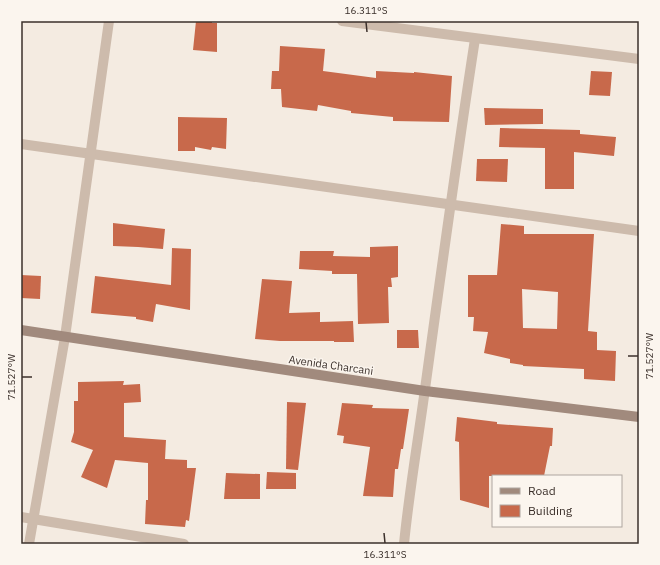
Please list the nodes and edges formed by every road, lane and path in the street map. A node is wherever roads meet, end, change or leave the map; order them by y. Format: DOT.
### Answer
graph roads {
  1 [pos="109,21"];
  2 [pos="342,21"];
  3 [pos="475,39"];
  4 [pos="639,60"];
  5 [pos="21,144"];
  6 [pos="89,154"];
  7 [pos="450,205"];
  8 [pos="639,231"];
  9 [pos="21,330"];
  10 [pos="65,337"];
  11 [pos="425,391"];
  12 [pos="639,417"];
  13 [pos="21,517"];
  14 [pos="33,518"];
  15 [pos="29,544"];
  16 [pos="184,544"];
  17 [pos="404,544"];
  1 -- 6 [label="street"];
  2 -- 3 [label="street"];
  3 -- 4 [label="street"];
  3 -- 7 [label="street"];
  5 -- 6 [label="street"];
  6 -- 7 [label="street"];
  6 -- 10 [label="street"];
  7 -- 8 [label="street"];
  7 -- 11 [label="street"];
  9 -- 10 [label="main road, Avenida Charcani"];
  10 -- 11 [label="main road, Avenida Charcani"];
  10 -- 14 [label="street"];
  11 -- 12 [label="main road, Avenida Charcani"];
  11 -- 17 [label="street"];
  13 -- 14 [label="street"];
  14 -- 15 [label="street"];
  14 -- 16 [label="street"];
}
